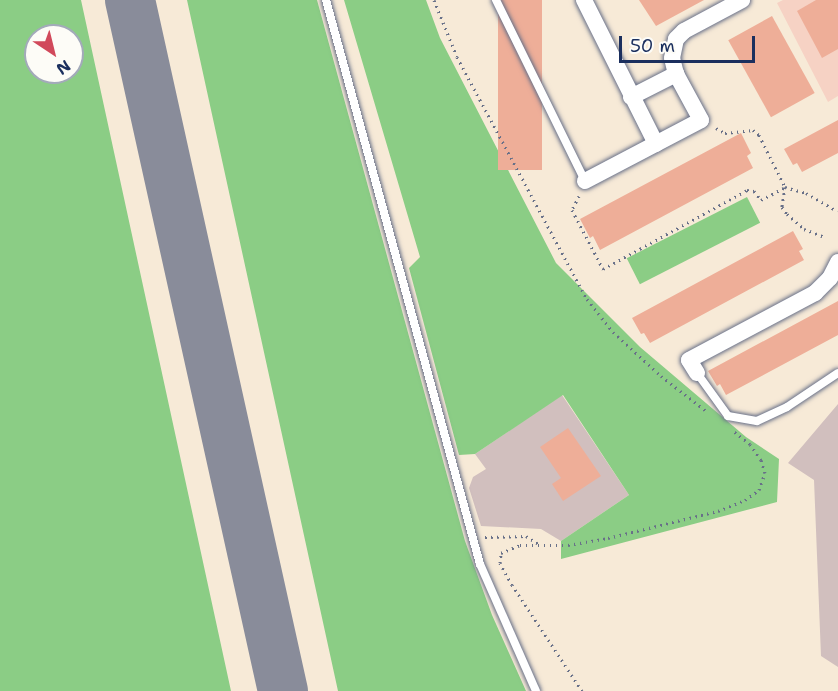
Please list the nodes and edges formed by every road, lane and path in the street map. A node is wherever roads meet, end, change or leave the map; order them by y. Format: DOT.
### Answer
graph roads {
  1 [pos="326,0"];
  2 [pos="434,0"];
  3 [pos="496,0"];
  4 [pos="584,0"];
  5 [pos="742,0"];
  6 [pos="676,74"];
  7 [pos="632,97"];
  8 [pos="701,120"];
  9 [pos="656,144"];
  10 [pos="585,181"];
  11 [pos="785,187"];
  12 [pos="837,211"];
  13 [pos="825,237"];
  14 [pos="838,262"];
  15 [pos="838,372"];
  16 [pos="697,373"];
  17 [pos="706,410"];
  18 [pos="724,424"];
  19 [pos="473,537"];
  20 [pos="540,545"];
  21 [pos="536,691"];
  22 [pos="582,691"];
  1 -- 19 [label="lane"];
  2 -- 17 [label="path"];
  3 -- 10 [label="lane"];
  4 -- 7 [label="street"];
  5 -- 6 [label="street"];
  6 -- 7 [label="street"];
  6 -- 8 [label="street"];
  7 -- 9 [label="street"];
  8 -- 9 [label="street"];
  8 -- 11 [label="path"];
  9 -- 10 [label="street"];
  10 -- 11 [label="path"];
  11 -- 12 [label="path"];
  11 -- 13 [label="path"];
  14 -- 16 [label="street"];
  15 -- 16 [label="lane"];
  18 -- 20 [label="path"];
  19 -- 20 [label="path"];
  19 -- 21 [label="lane"];
  20 -- 22 [label="path"];
}
